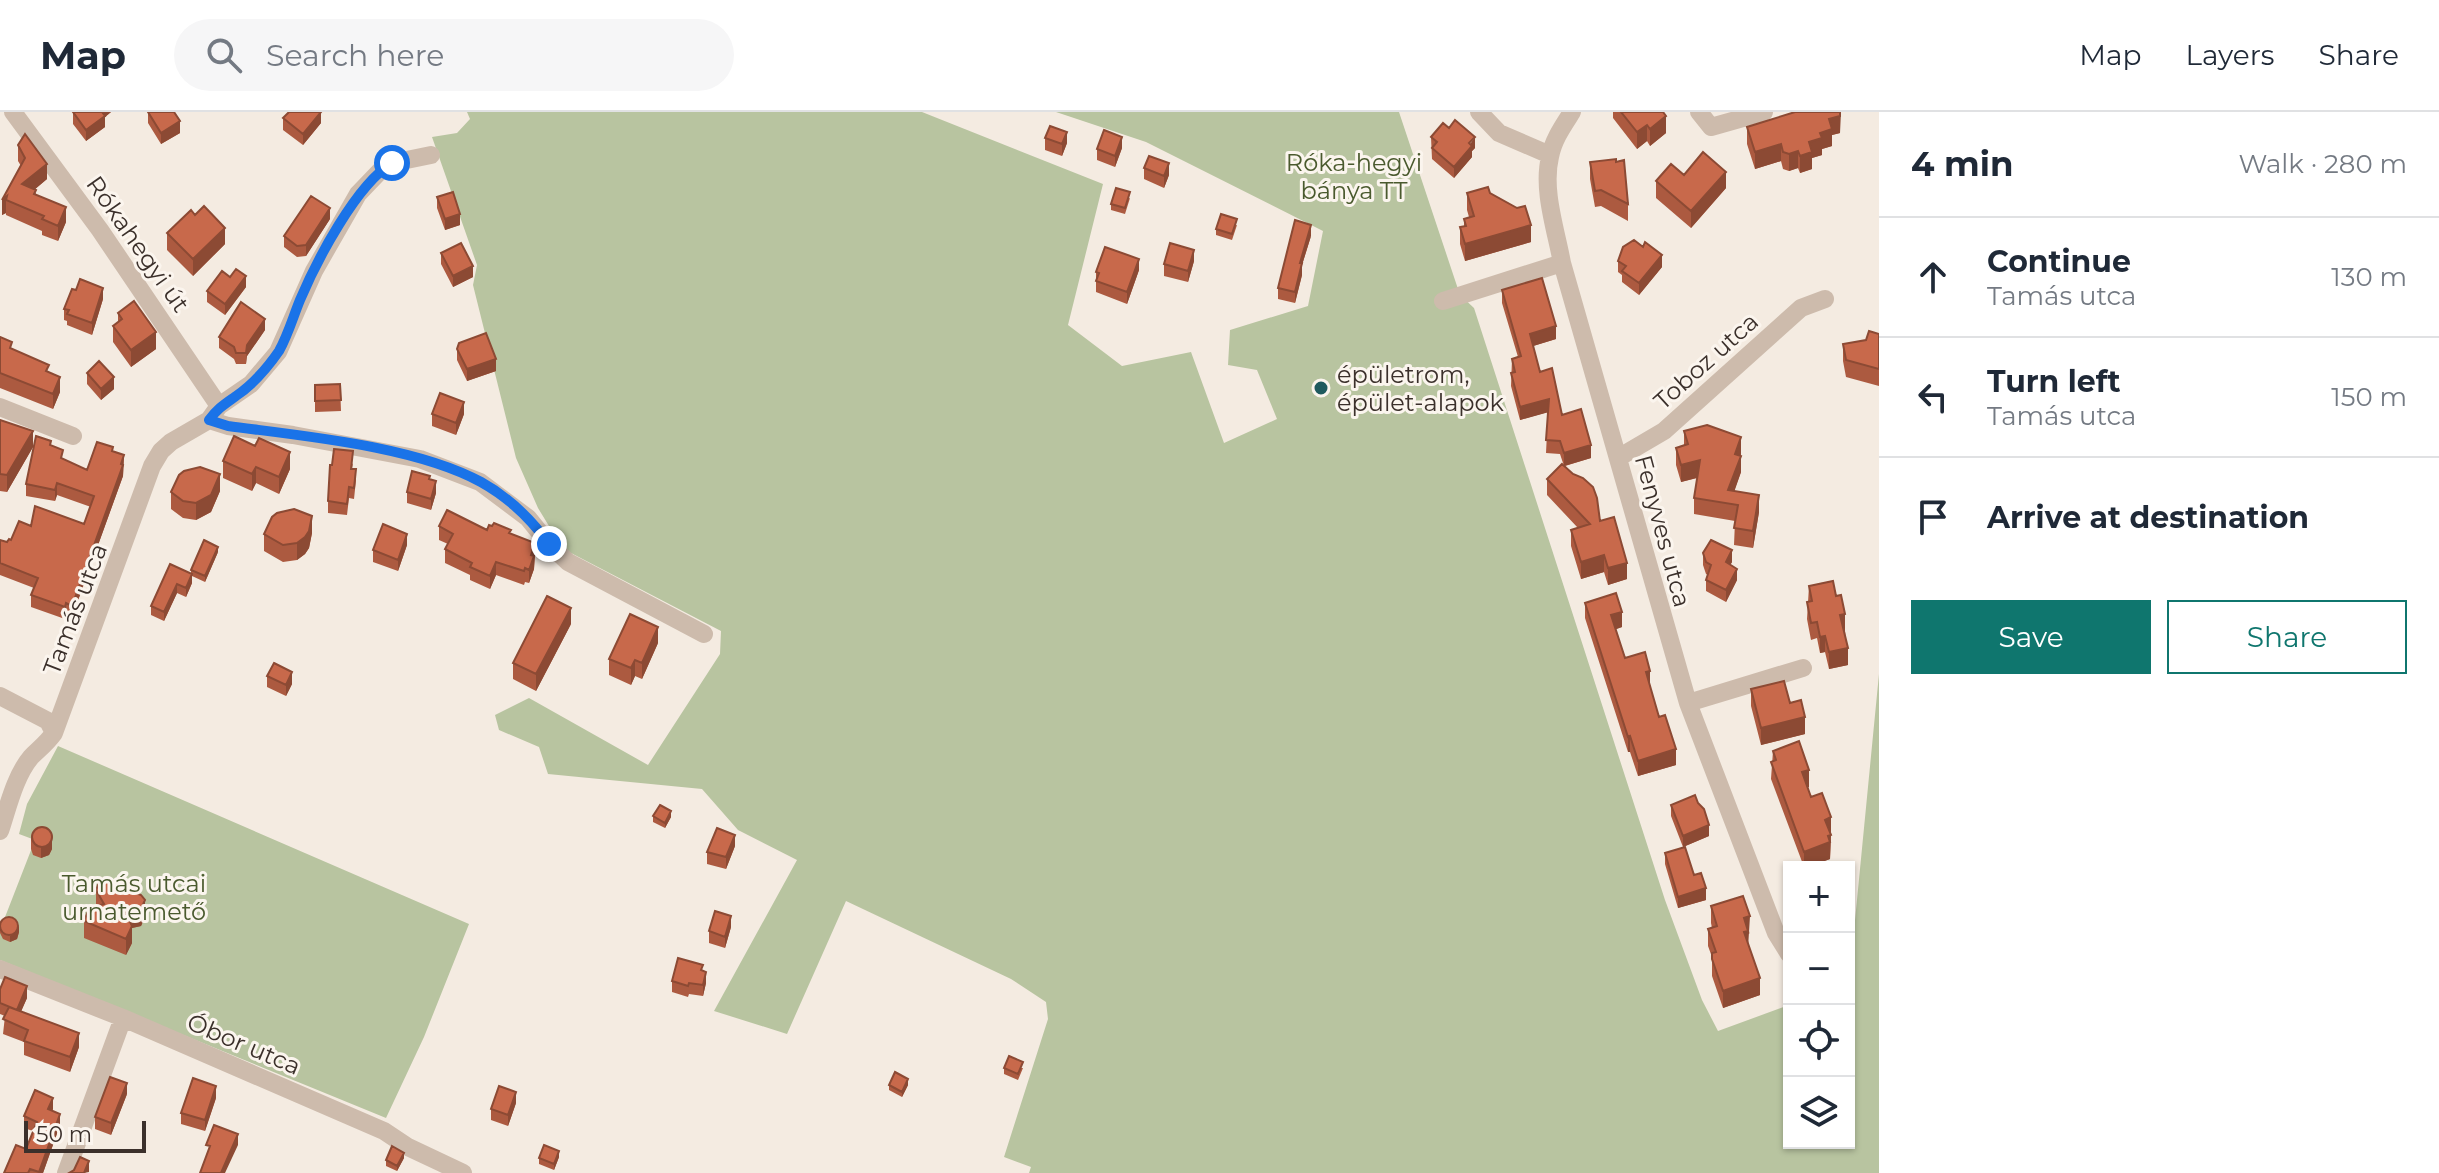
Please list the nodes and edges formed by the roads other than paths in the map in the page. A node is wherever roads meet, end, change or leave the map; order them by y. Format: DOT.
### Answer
graph roads {
  1 [pos="13,112"];
  2 [pos="1479,112"];
  3 [pos="1572,112"];
  4 [pos="1699,112"];
  5 [pos="1764,112"];
  6 [pos="431,155"];
  7 [pos="1550,155"];
  8 [pos="1562,263"];
  9 [pos="1825,299"];
  10 [pos="1443,301"];
  11 [pos="0,407"];
  12 [pos="214,413"];
  13 [pos="73,436"];
  14 [pos="1618,458"];
  15 [pos="704,634"];
  16 [pos="1803,668"];
  17 [pos="0,696"];
  18 [pos="1688,703"];
  19 [pos="54,733"];
  20 [pos="0,831"];
  21 [pos="1783,944"];
  22 [pos="0,969"];
  23 [pos="123,1018"];
  24 [pos="66,1173"];
  25 [pos="463,1173"];
  1 -- 12 [label="street, Rókahegyi út"];
  2 -- 7 [label="street"];
  3 -- 7 [label="street, Fenyves utca"];
  4 -- 5 [label="street"];
  6 -- 12 [label="street, Tamás utca"];
  7 -- 8 [label="street, Fenyves utca"];
  8 -- 10 [label="street"];
  8 -- 14 [label="street, Fenyves utca"];
  9 -- 14 [label="street, Toboz utca"];
  11 -- 13 [label="street"];
  12 -- 15 [label="street"];
  12 -- 19 [label="street, Tamás utca"];
  14 -- 18 [label="street, Fenyves utca"];
  16 -- 18 [label="street"];
  17 -- 19 [label="street"];
  18 -- 21 [label="street, Fenyves utca"];
  19 -- 20 [label="street, Tamás utca"];
  22 -- 23 [label="street, Óbor utca"];
  23 -- 24 [label="street"];
  23 -- 25 [label="street, Óbor utca"];
}
